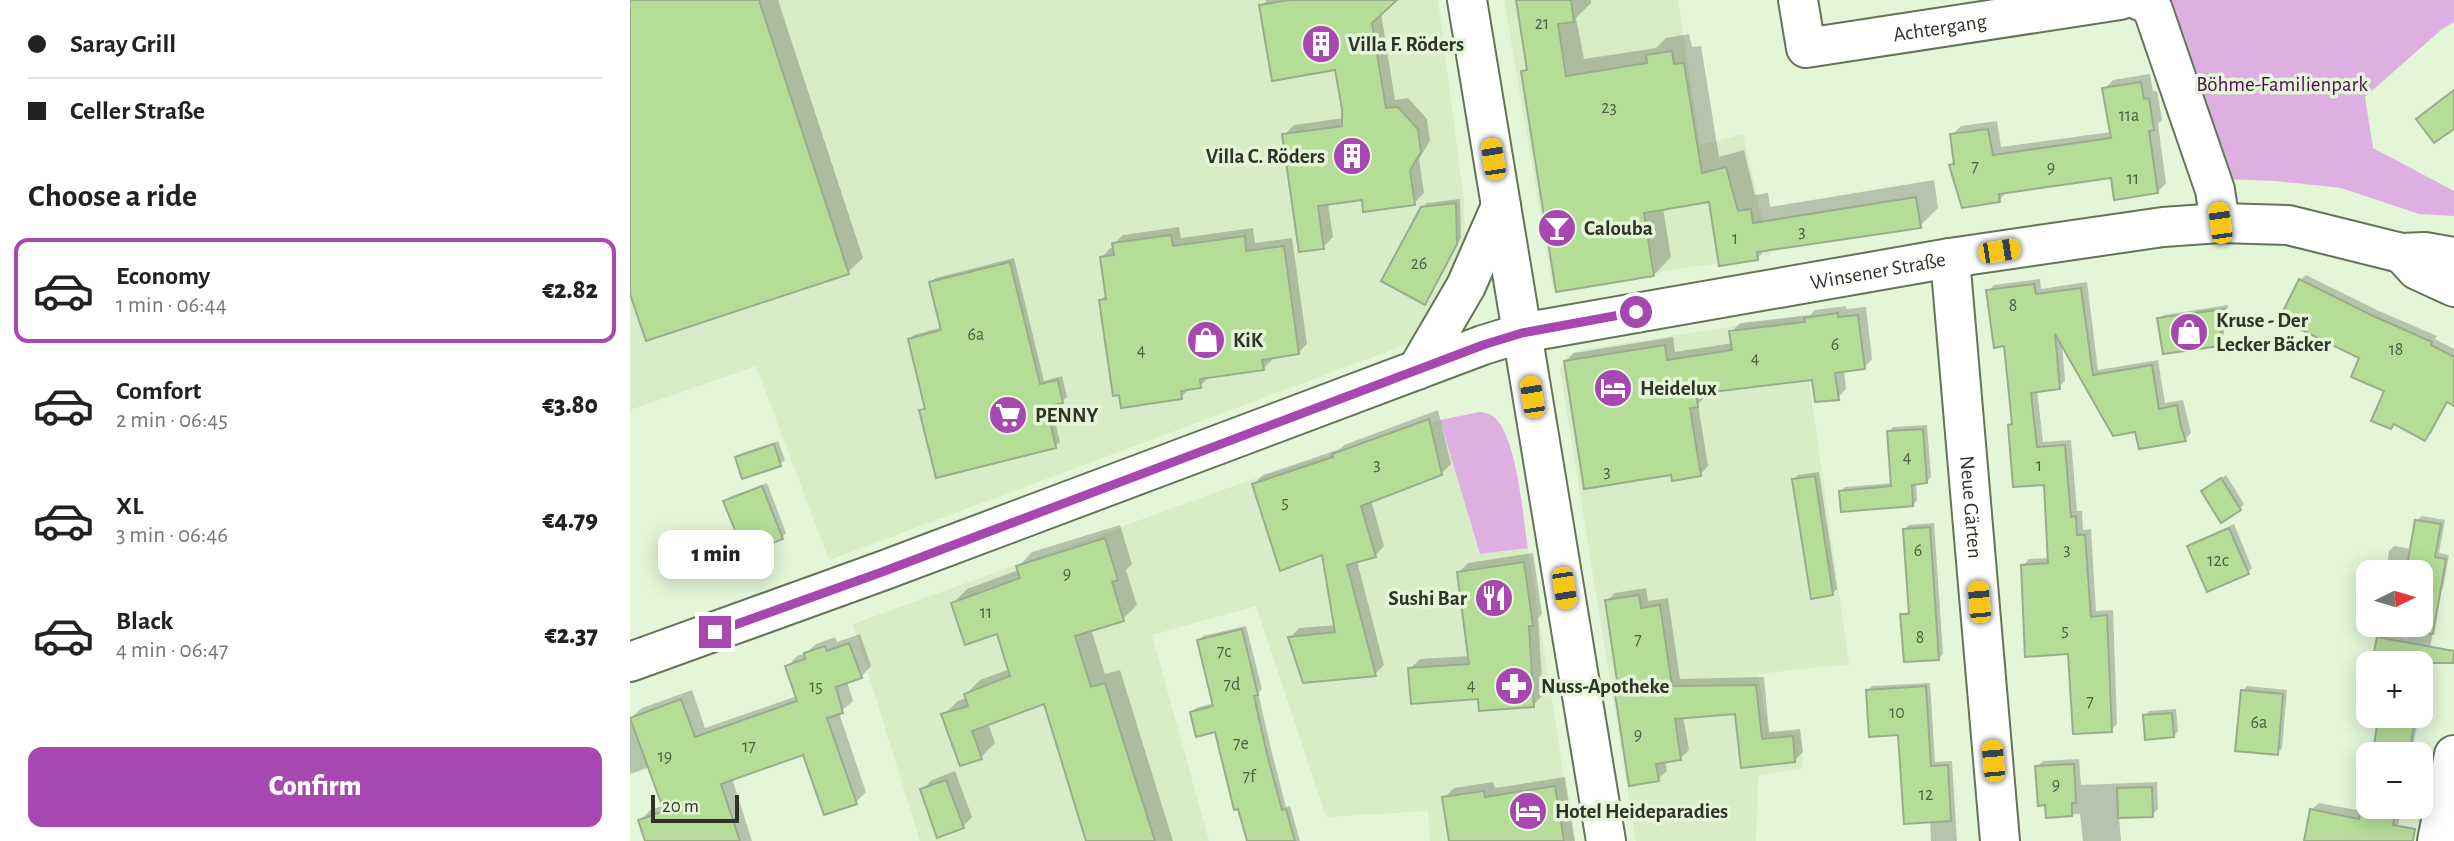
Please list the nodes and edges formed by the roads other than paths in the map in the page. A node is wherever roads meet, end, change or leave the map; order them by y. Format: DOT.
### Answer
graph roads {
  1 [pos="1467,0"];
  2 [pos="1798,0"];
  3 [pos="2120,0"];
  4 [pos="2138,0"];
  5 [pos="1501,206"];
  6 [pos="2220,223"];
  7 [pos="2401,253"];
  8 [pos="2454,257"];
  9 [pos="1950,258"];
  10 [pos="2454,286"];
  11 [pos="1522,333"];
  12 [pos="1417,370"];
  13 [pos="630,662"];
  14 [pos="2454,755"];
  15 [pos="1606,841"];
  16 [pos="2000,841"];
  17 [pos="2437,841"];
  1 -- 5 [label="main road"];
  2 -- 3 [label="main road, Achtergang"];
  4 -- 6 [label="main road"];
  5 -- 11 [label="main road"];
  5 -- 12 [label="main road"];
  6 -- 7 [label="main road, Winsener Straße"];
  6 -- 9 [label="main road, Winsener Straße"];
  7 -- 8 [label="main road, Winsener Straße"];
  7 -- 10 [label="main road, Winsener Straße"];
  9 -- 11 [label="main road, Winsener Straße"];
  9 -- 16 [label="main road, Neue Gärten"];
  11 -- 12 [label="main road, Winsener Straße"];
  11 -- 15 [label="main road"];
  12 -- 13 [label="main road, Winsener Straße"];
  14 -- 17 [label="main road"];
}
